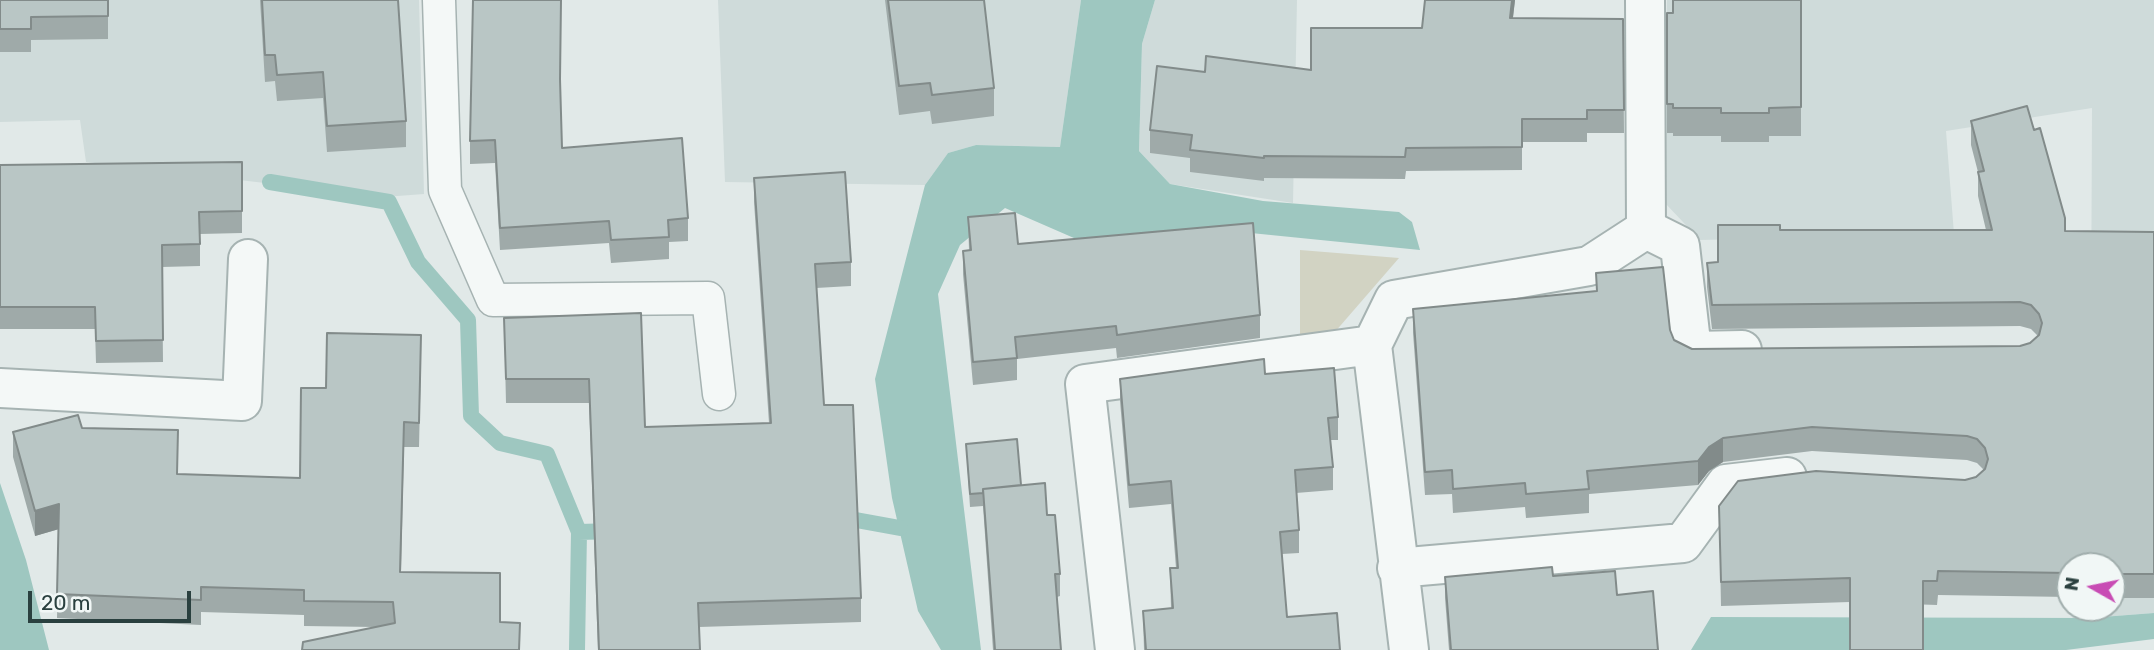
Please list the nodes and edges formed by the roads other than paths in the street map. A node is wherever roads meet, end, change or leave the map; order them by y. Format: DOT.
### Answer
graph roads {
  1 [pos="439,0"];
  2 [pos="1645,0"];
  3 [pos="1646,229"];
  4 [pos="248,259"];
  5 [pos="1372,345"];
  6 [pos="1774,350"];
  7 [pos="0,388"];
  8 [pos="719,394"];
  9 [pos="1815,473"];
  10 [pos="1397,568"];
  11 [pos="1115,650"];
  12 [pos="1409,650"];
  1 -- 8 [label="lane"];
  2 -- 3 [label="street"];
  3 -- 5 [label="street"];
  3 -- 6 [label="street"];
  4 -- 7 [label="street"];
  5 -- 10 [label="street"];
  5 -- 11 [label="street"];
  9 -- 10 [label="street"];
  10 -- 12 [label="street"];
}
